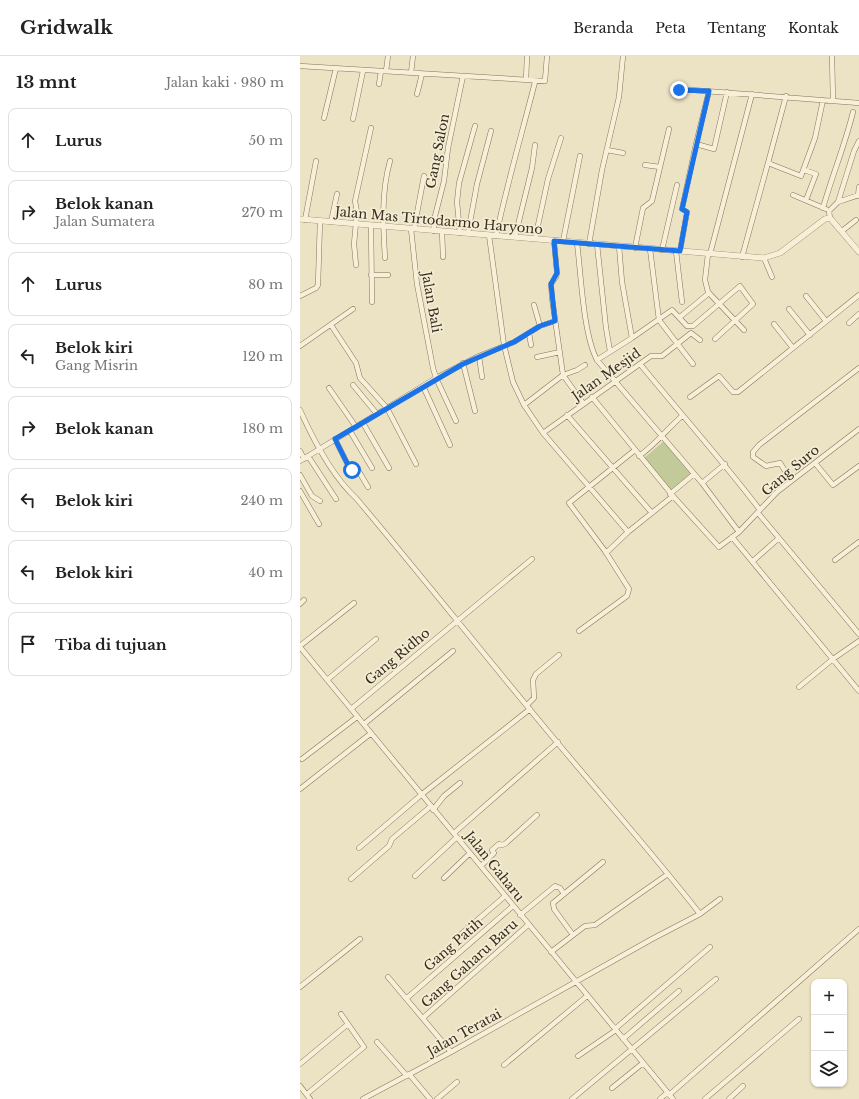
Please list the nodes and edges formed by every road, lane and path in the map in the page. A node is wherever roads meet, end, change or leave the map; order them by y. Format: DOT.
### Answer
graph roads {
  1 [pos="388,56"];
  2 [pos="413,56"];
  3 [pos="527,56"];
  4 [pos="546,56"];
  5 [pos="623,56"];
  6 [pos="832,56"];
  7 [pos="300,66"];
  8 [pos="336,68"];
  9 [pos="363,71"];
  10 [pos="383,71"];
  11 [pos="411,73"];
  12 [pos="422,74"];
  13 [pos="463,76"];
  14 [pos="526,80"];
  15 [pos="535,82"];
  16 [pos="379,84"];
  17 [pos="679,90"];
  18 [pos="709,91"];
  19 [pos="727,92"];
  20 [pos="417,94"];
  21 [pos="752,94"];
  22 [pos="786,96"];
  23 [pos="823,100"];
  24 [pos="833,101"];
  25 [pos="859,102"];
  26 [pos="853,112"];
  27 [pos="324,118"];
  28 [pos="353,119"];
  29 [pos="475,126"];
  30 [pos="371,128"];
  31 [pos="669,129"];
  32 [pos="491,131"];
  33 [pos="560,138"];
  34 [pos="859,141"];
  35 [pos="696,144"];
  36 [pos="535,145"];
  37 [pos="607,150"];
  38 [pos="623,153"];
  39 [pos="580,156"];
  40 [pos="316,161"];
  41 [pos="390,161"];
  42 [pos="768,163"];
  43 [pos="645,165"];
  44 [pos="660,166"];
  45 [pos="804,170"];
  46 [pos="424,176"];
  47 [pos="677,185"];
  48 [pos="859,187"];
  49 [pos="337,194"];
  50 [pos="793,195"];
  51 [pos="859,196"];
  52 [pos="806,200"];
  53 [pos="838,202"];
  54 [pos="823,208"];
  55 [pos="829,211"];
  56 [pos="830,218"];
  57 [pos="302,219"];
  58 [pos="856,220"];
  59 [pos="320,221"];
  60 [pos="331,222"];
  61 [pos="356,225"];
  62 [pos="371,226"];
  63 [pos="382,226"];
  64 [pos="413,229"];
  65 [pos="434,231"];
  66 [pos="442,231"];
  67 [pos="842,231"];
  68 [pos="460,233"];
  69 [pos="468,234"];
  70 [pos="489,235"];
  71 [pos="496,236"];
  72 [pos="514,237"];
  73 [pos="535,239"];
  74 [pos="554,241"];
  75 [pos="564,241"];
  76 [pos="577,243"];
  77 [pos="589,244"];
  78 [pos="597,244"];
  79 [pos="619,246"];
  80 [pos="635,248"];
  81 [pos="650,249"];
  82 [pos="662,250"];
  83 [pos="678,251"];
  84 [pos="859,252"];
  85 [pos="709,254"];
  86 [pos="443,257"];
  87 [pos="742,257"];
  88 [pos="385,258"];
  89 [pos="764,258"];
  90 [pos="356,265"];
  91 [pos="372,275"];
  92 [pos="388,275"];
  93 [pos="772,277"];
  94 [pos="709,294"];
  95 [pos="859,295"];
  96 [pos="300,296"];
  97 [pos="806,296"];
  98 [pos="372,302"];
  99 [pos="682,302"];
  100 [pos="720,302"];
  101 [pos="534,305"];
  102 [pos="353,309"];
  103 [pos="789,309"];
  104 [pos="859,314"];
  105 [pos="680,318"];
  106 [pos="659,320"];
  107 [pos="555,321"];
  108 [pos="736,321"];
  109 [pos="826,321"];
  110 [pos="849,323"];
  111 [pos="774,324"];
  112 [pos="331,325"];
  113 [pos="540,326"];
  114 [pos="744,330"];
  115 [pos="529,333"];
  116 [pos="810,335"];
  117 [pos="632,338"];
  118 [pos="715,339"];
  119 [pos="700,340"];
  120 [pos="677,344"];
  121 [pos="504,345"];
  122 [pos="531,345"];
  123 [pos="300,346"];
  124 [pos="793,348"];
  125 [pos="610,351"];
  126 [pos="560,352"];
  127 [pos="479,356"];
  128 [pos="536,357"];
  129 [pos="597,360"];
  130 [pos="463,364"];
  131 [pos="640,364"];
  132 [pos="693,364"];
  133 [pos="585,365"];
  134 [pos="859,368"];
  135 [pos="563,375"];
  136 [pos="482,377"];
  137 [pos="436,378"];
  138 [pos="615,382"];
  139 [pos="353,384"];
  140 [pos="423,386"];
  141 [pos="329,388"];
  142 [pos="592,397"];
  143 [pos="690,397"];
  144 [pos="583,403"];
  145 [pos="524,406"];
  146 [pos="387,408"];
  147 [pos="475,411"];
  148 [pos="301,414"];
  149 [pos="377,414"];
  150 [pos="567,415"];
  151 [pos="682,416"];
  152 [pos="456,421"];
  153 [pos="363,423"];
  154 [pos="356,427"];
  155 [pos="859,429"];
  156 [pos="350,431"];
  157 [pos="543,433"];
  158 [pos="661,435"];
  159 [pos="335,439"];
  160 [pos="450,445"];
  161 [pos="320,448"];
  162 [pos="634,450"];
  163 [pos="300,451"];
  164 [pos="639,456"];
  165 [pos="304,459"];
  166 [pos="815,463"];
  167 [pos="416,464"];
  168 [pos="725,464"];
  169 [pos="859,466"];
  170 [pos="372,468"];
  171 [pos="390,468"];
  172 [pos="613,468"];
  173 [pos="694,474"];
  174 [pos="300,475"];
  175 [pos="791,480"];
  176 [pos="702,483"];
  177 [pos="590,486"];
  178 [pos="368,487"];
  179 [pos="300,491"];
  180 [pos="672,495"];
  181 [pos="336,499"];
  182 [pos="320,501"];
  183 [pos="759,511"];
  184 [pos="652,513"];
  185 [pos="319,524"];
  186 [pos="628,532"];
  187 [pos="739,532"];
  188 [pos="732,537"];
  189 [pos="779,538"];
  190 [pos="859,542"];
  191 [pos="606,553"];
  192 [pos="532,559"];
  193 [pos="835,560"];
  194 [pos="753,561"];
  195 [pos="354,603"];
  196 [pos="457,620"];
  197 [pos="580,631"];
  198 [pos="859,634"];
  199 [pos="376,640"];
  200 [pos="859,641"];
  201 [pos="300,647"];
  202 [pos="453,651"];
  203 [pos="559,655"];
  204 [pos="833,659"];
  205 [pos="328,680"];
  206 [pos="799,687"];
  207 [pos="859,691"];
  208 [pos="529,707"];
  209 [pos="351,709"];
  210 [pos="357,717"];
  211 [pos="364,724"];
  212 [pos="370,734"];
  213 [pos="558,742"];
  214 [pos="302,758"];
  215 [pos="460,783"];
  216 [pos="300,789"];
  217 [pos="421,795"];
  218 [pos="432,808"];
  219 [pos="537,816"];
  220 [pos="455,836"];
  221 [pos="359,848"];
  222 [pos="470,854"];
  223 [pos="603,862"];
  224 [pos="481,866"];
  225 [pos="668,874"];
  226 [pos="415,876"];
  227 [pos="444,878"];
  228 [pos="351,879"];
  229 [pos="564,894"];
  230 [pos="505,896"];
  231 [pos="720,899"];
  232 [pos="513,906"];
  233 [pos="700,914"];
  234 [pos="520,915"];
  235 [pos="528,925"];
  236 [pos="859,929"];
  237 [pos="460,935"];
  238 [pos="572,935"];
  239 [pos="360,939"];
  240 [pos="710,947"];
  241 [pos="551,952"];
  242 [pos="388,977"];
  243 [pos="716,979"];
  244 [pos="576,982"];
  245 [pos="300,987"];
  246 [pos="679,991"];
  247 [pos="587,996"];
  248 [pos="407,998"];
  249 [pos="341,1014"];
  250 [pos="424,1017"];
  251 [pos="799,1019"];
  252 [pos="348,1024"];
  253 [pos="615,1029"];
  254 [pos="623,1039"];
  255 [pos="377,1042"];
  256 [pos="632,1050"];
  257 [pos="451,1052"];
  258 [pos="578,1056"];
  259 [pos="643,1063"];
  260 [pos="300,1064"];
  261 [pos="504,1065"];
  262 [pos="408,1075"];
  263 [pos="457,1082"];
  264 [pos="300,1086"];
  265 [pos="743,1086"];
  266 [pos="612,1088"];
  267 [pos="307,1094"];
  268 [pos="670,1096"];
  269 [pos="310,1099"];
  270 [pos="363,1099"];
  271 [pos="430,1099"];
  272 [pos="437,1099"];
  273 [pos="572,1099"];
  274 [pos="660,1099"];
  275 [pos="705,1099"];
  276 [pos="729,1099"];
  1 -- 10 [label="street"];
  2 -- 11 [label="street"];
  3 -- 14 [label="street"];
  4 -- 15 [label="street"];
  5 -- 37 [label="street"];
  6 -- 24 [label="street"];
  7 -- 8 [label="street"];
  8 -- 9 [label="street"];
  8 -- 27 [label="street"];
  9 -- 10 [label="street"];
  9 -- 28 [label="street"];
  10 -- 11 [label="street"];
  10 -- 16 [label="street"];
  11 -- 12 [label="street"];
  12 -- 13 [label="street"];
  12 -- 20 [label="street"];
  13 -- 14 [label="street"];
  13 -- 65 [label="street, Gang Salon"];
  14 -- 15 [label="street"];
  15 -- 71 [label="street"];
  17 -- 18 [label="street"];
  18 -- 19 [label="street"];
  18 -- 35 [label="street"];
  19 -- 21 [label="street"];
  19 -- 35 [label="street"];
  21 -- 22 [label="street"];
  21 -- 85 [label="street"];
  22 -- 23 [label="street"];
  22 -- 42 [label="street"];
  23 -- 24 [label="street"];
  23 -- 45 [label="street"];
  24 -- 25 [label="street"];
  26 -- 54 [label="street"];
  29 -- 68 [label="street"];
  30 -- 61 [label="street"];
  31 -- 44 [label="street"];
  32 -- 69 [label="street"];
  33 -- 73 [label="street"];
  34 -- 53 [label="street"];
  35 -- 83 [label="street"];
  36 -- 72 [label="street"];
  37 -- 38 [label="street"];
  37 -- 77 [label="street"];
  39 -- 75 [label="street"];
  40 -- 57 [label="street"];
  41 -- 63 [label="street"];
  42 -- 45 [label="street"];
  42 -- 87 [label="street"];
  43 -- 44 [label="street"];
  44 -- 80 [label="street"];
  45 -- 52 [label="street"];
  46 -- 64 [label="street, Jalan Bali"];
  47 -- 82 [label="street"];
  48 -- 51 [label="street"];
  49 -- 60 [label="street"];
  50 -- 52 [label="street"];
  51 -- 53 [label="street"];
  52 -- 54 [label="street"];
  53 -- 55 [label="street"];
  54 -- 55 [label="street"];
  55 -- 56 [label="street"];
  56 -- 67 [label="street"];
  56 -- 89 [label="street, Jalan Mas Tirtodarmo Haryono"];
  57 -- 59 [label="street, Jalan Mas Tirtodarmo Haryono"];
  58 -- 67 [label="street"];
  59 -- 60 [label="street, Jalan Mas Tirtodarmo Haryono"];
  59 -- 96 [label="street"];
  60 -- 61 [label="street, Jalan Mas Tirtodarmo Haryono"];
  61 -- 62 [label="street, Jalan Mas Tirtodarmo Haryono"];
  61 -- 90 [label="street"];
  62 -- 63 [label="street, Jalan Mas Tirtodarmo Haryono"];
  62 -- 91 [label="street"];
  63 -- 64 [label="street, Jalan Mas Tirtodarmo Haryono"];
  63 -- 88 [label="street"];
  64 -- 65 [label="street, Jalan Mas Tirtodarmo Haryono"];
  64 -- 137 [label="street, Jalan Bali"];
  65 -- 66 [label="street, Jalan Mas Tirtodarmo Haryono"];
  66 -- 68 [label="street, Jalan Mas Tirtodarmo Haryono"];
  66 -- 86 [label="street"];
  67 -- 84 [label="street"];
  68 -- 69 [label="street, Jalan Mas Tirtodarmo Haryono"];
  69 -- 70 [label="street, Jalan Mas Tirtodarmo Haryono"];
  70 -- 71 [label="street, Jalan Mas Tirtodarmo Haryono"];
  70 -- 121 [label="street"];
  71 -- 72 [label="street, Jalan Mas Tirtodarmo Haryono"];
  72 -- 73 [label="street, Jalan Mas Tirtodarmo Haryono"];
  73 -- 74 [label="street, Jalan Mas Tirtodarmo Haryono"];
  74 -- 75 [label="street, Jalan Mas Tirtodarmo Haryono"];
  74 -- 107 [label="street"];
  75 -- 76 [label="street, Jalan Mas Tirtodarmo Haryono"];
  76 -- 77 [label="street, Jalan Mas Tirtodarmo Haryono"];
  76 -- 129 [label="street"];
  77 -- 78 [label="street, Jalan Mas Tirtodarmo Haryono"];
  78 -- 79 [label="street, Jalan Mas Tirtodarmo Haryono"];
  78 -- 125 [label="street"];
  79 -- 80 [label="street, Jalan Mas Tirtodarmo Haryono"];
  79 -- 117 [label="street"];
  80 -- 81 [label="street, Jalan Mas Tirtodarmo Haryono"];
  81 -- 82 [label="street, Jalan Mas Tirtodarmo Haryono"];
  81 -- 106 [label="street"];
  82 -- 83 [label="street, Jalan Mas Tirtodarmo Haryono"];
  83 -- 85 [label="street, Jalan Mas Tirtodarmo Haryono"];
  83 -- 99 [label="street"];
  85 -- 87 [label="street, Jalan Mas Tirtodarmo Haryono"];
  85 -- 94 [label="street"];
  87 -- 89 [label="street, Jalan Mas Tirtodarmo Haryono"];
  89 -- 93 [label="street"];
  91 -- 92 [label="street"];
  91 -- 98 [label="street"];
  94 -- 100 [label="street"];
  94 -- 105 [label="street"];
  95 -- 109 [label="street"];
  97 -- 109 [label="street"];
  100 -- 105 [label="street"];
  100 -- 108 [label="street"];
  100 -- 108 [label="street"];
  101 -- 113 [label="street"];
  102 -- 112 [label="street"];
  103 -- 116 [label="street"];
  104 -- 110 [label="street"];
  105 -- 106 [label="street"];
  106 -- 117 [label="street"];
  106 -- 120 [label="street"];
  107 -- 113 [label="street"];
  107 -- 126 [label="street"];
  108 -- 114 [label="street"];
  108 -- 118 [label="street"];
  109 -- 116 [label="street"];
  111 -- 124 [label="street"];
  112 -- 123 [label="street"];
  112 -- 146 [label="street"];
  113 -- 115 [label="street"];
  115 -- 121 [label="street"];
  115 -- 122 [label="street"];
  116 -- 124 [label="street"];
  117 -- 125 [label="street"];
  119 -- 120 [label="street, Jalan Mesjid"];
  120 -- 131 [label="street, Jalan Mesjid"];
  120 -- 132 [label="street"];
  121 -- 127 [label="street"];
  121 -- 145 [label="street"];
  124 -- 143 [label="street"];
  125 -- 129 [label="street"];
  126 -- 128 [label="street"];
  126 -- 135 [label="street"];
  127 -- 130 [label="street"];
  127 -- 136 [label="street"];
  129 -- 138 [label="street"];
  130 -- 137 [label="street"];
  130 -- 147 [label="street"];
  131 -- 138 [label="street, Jalan Mesjid"];
  131 -- 151 [label="street"];
  133 -- 135 [label="street"];
  134 -- 175 [label="street"];
  135 -- 144 [label="street"];
  135 -- 145 [label="street"];
  137 -- 140 [label="street"];
  137 -- 152 [label="street, Jalan Bali"];
  138 -- 142 [label="street, Jalan Mesjid"];
  138 -- 158 [label="street"];
  139 -- 149 [label="street"];
  140 -- 146 [label="street"];
  140 -- 160 [label="street"];
  141 -- 154 [label="street"];
  142 -- 144 [label="street, Jalan Mesjid"];
  142 -- 162 [label="street"];
  144 -- 150 [label="street, Jalan Mesjid"];
  145 -- 157 [label="street"];
  146 -- 149 [label="street"];
  146 -- 167 [label="street"];
  148 -- 161 [label="street"];
  149 -- 153 [label="street"];
  150 -- 157 [label="street, Jalan Mesjid"];
  150 -- 172 [label="street"];
  151 -- 158 [label="street"];
  151 -- 168 [label="street"];
  153 -- 154 [label="street"];
  153 -- 171 [label="street"];
  154 -- 156 [label="street"];
  155 -- 166 [label="street, Gang Suro"];
  156 -- 159 [label="street"];
  156 -- 170 [label="street"];
  157 -- 177 [label="street"];
  158 -- 164 [label="street"];
  158 -- 173 [label="street"];
  159 -- 161 [label="street"];
  159 -- 178 [label="street"];
  161 -- 165 [label="street"];
  161 -- 196 [label="street"];
  162 -- 164 [label="street"];
  162 -- 172 [label="street"];
  163 -- 165 [label="street"];
  164 -- 180 [label="street"];
  165 -- 181 [label="street"];
  166 -- 169 [label="street"];
  166 -- 175 [label="street, Gang Suro"];
  168 -- 176 [label="street"];
  168 -- 183 [label="street"];
  172 -- 177 [label="street"];
  172 -- 184 [label="street"];
  173 -- 176 [label="street"];
  173 -- 180 [label="street"];
  174 -- 182 [label="street"];
  175 -- 183 [label="street, Gang Suro"];
  176 -- 187 [label="street"];
  177 -- 186 [label="street"];
  177 -- 191 [label="street"];
  179 -- 185 [label="street"];
  180 -- 184 [label="street"];
  180 -- 188 [label="street, Gang Suro"];
  183 -- 187 [label="street, Gang Suro"];
  183 -- 189 [label="street"];
  184 -- 186 [label="street"];
  186 -- 191 [label="street"];
  187 -- 188 [label="street, Gang Suro"];
  188 -- 194 [label="street"];
  189 -- 194 [label="street"];
  189 -- 198 [label="street"];
  190 -- 193 [label="street"];
  191 -- 197 [label="street"];
  192 -- 196 [label="street, Gang Ridho"];
  194 -- 204 [label="street"];
  195 -- 201 [label="street"];
  196 -- 208 [label="street"];
  196 -- 209 [label="street, Gang Ridho"];
  199 -- 205 [label="street"];
  200 -- 204 [label="street"];
  201 -- 205 [label="street, Jalan Gaharu"];
  202 -- 211 [label="street"];
  203 -- 208 [label="street"];
  204 -- 206 [label="street"];
  204 -- 207 [label="street"];
  205 -- 209 [label="street, Jalan Gaharu"];
  208 -- 213 [label="street"];
  208 -- 217 [label="street"];
  209 -- 210 [label="street, Jalan Gaharu"];
  210 -- 211 [label="street, Jalan Gaharu"];
  210 -- 214 [label="street"];
  211 -- 212 [label="street, Jalan Gaharu"];
  212 -- 216 [label="street"];
  212 -- 217 [label="street, Jalan Gaharu"];
  213 -- 220 [label="street"];
  213 -- 225 [label="street"];
  215 -- 218 [label="street"];
  217 -- 218 [label="street, Jalan Gaharu"];
  217 -- 221 [label="street"];
  218 -- 220 [label="street, Jalan Gaharu"];
  218 -- 228 [label="street"];
  219 -- 224 [label="street"];
  220 -- 222 [label="street, Jalan Gaharu"];
  220 -- 226 [label="street"];
  222 -- 224 [label="street, Jalan Gaharu"];
  222 -- 227 [label="street"];
  223 -- 229 [label="street"];
  224 -- 230 [label="street, Jalan Gaharu"];
  225 -- 233 [label="street"];
  225 -- 238 [label="street"];
  229 -- 234 [label="street"];
  229 -- 238 [label="street"];
  230 -- 232 [label="street, Jalan Gaharu"];
  230 -- 237 [label="street"];
  231 -- 233 [label="street, Jalan Teratai"];
  232 -- 234 [label="street, Jalan Gaharu"];
  232 -- 248 [label="street, Gang Patih"];
  233 -- 244 [label="street, Jalan Teratai"];
  234 -- 235 [label="street, Jalan Gaharu"];
  235 -- 241 [label="street, Jalan Gaharu"];
  235 -- 250 [label="street, Gang Gaharu Baru"];
  236 -- 268 [label="street"];
  238 -- 241 [label="street"];
  239 -- 245 [label="street"];
  240 -- 253 [label="street"];
  241 -- 244 [label="street, Jalan Gaharu"];
  242 -- 248 [label="street"];
  243 -- 256 [label="street"];
  244 -- 247 [label="street, Jalan Gaharu"];
  244 -- 257 [label="street, Jalan Teratai"];
  246 -- 254 [label="street"];
  247 -- 253 [label="street, Jalan Gaharu"];
  247 -- 261 [label="street"];
  248 -- 250 [label="street"];
  249 -- 252 [label="street"];
  250 -- 257 [label="street"];
  251 -- 275 [label="street"];
  252 -- 260 [label="street"];
  252 -- 267 [label="street"];
  253 -- 254 [label="street, Jalan Gaharu"];
  253 -- 258 [label="street"];
  254 -- 256 [label="street, Jalan Gaharu"];
  255 -- 262 [label="street"];
  256 -- 259 [label="street, Jalan Gaharu"];
  256 -- 273 [label="street"];
  257 -- 262 [label="street, Jalan Teratai"];
  259 -- 266 [label="street"];
  259 -- 268 [label="street, Jalan Gaharu"];
  262 -- 270 [label="street, Jalan Teratai"];
  262 -- 271 [label="street"];
  263 -- 272 [label="street"];
  264 -- 267 [label="street"];
  265 -- 276 [label="street"];
  267 -- 269 [label="street"];
  268 -- 274 [label="street"];
}
